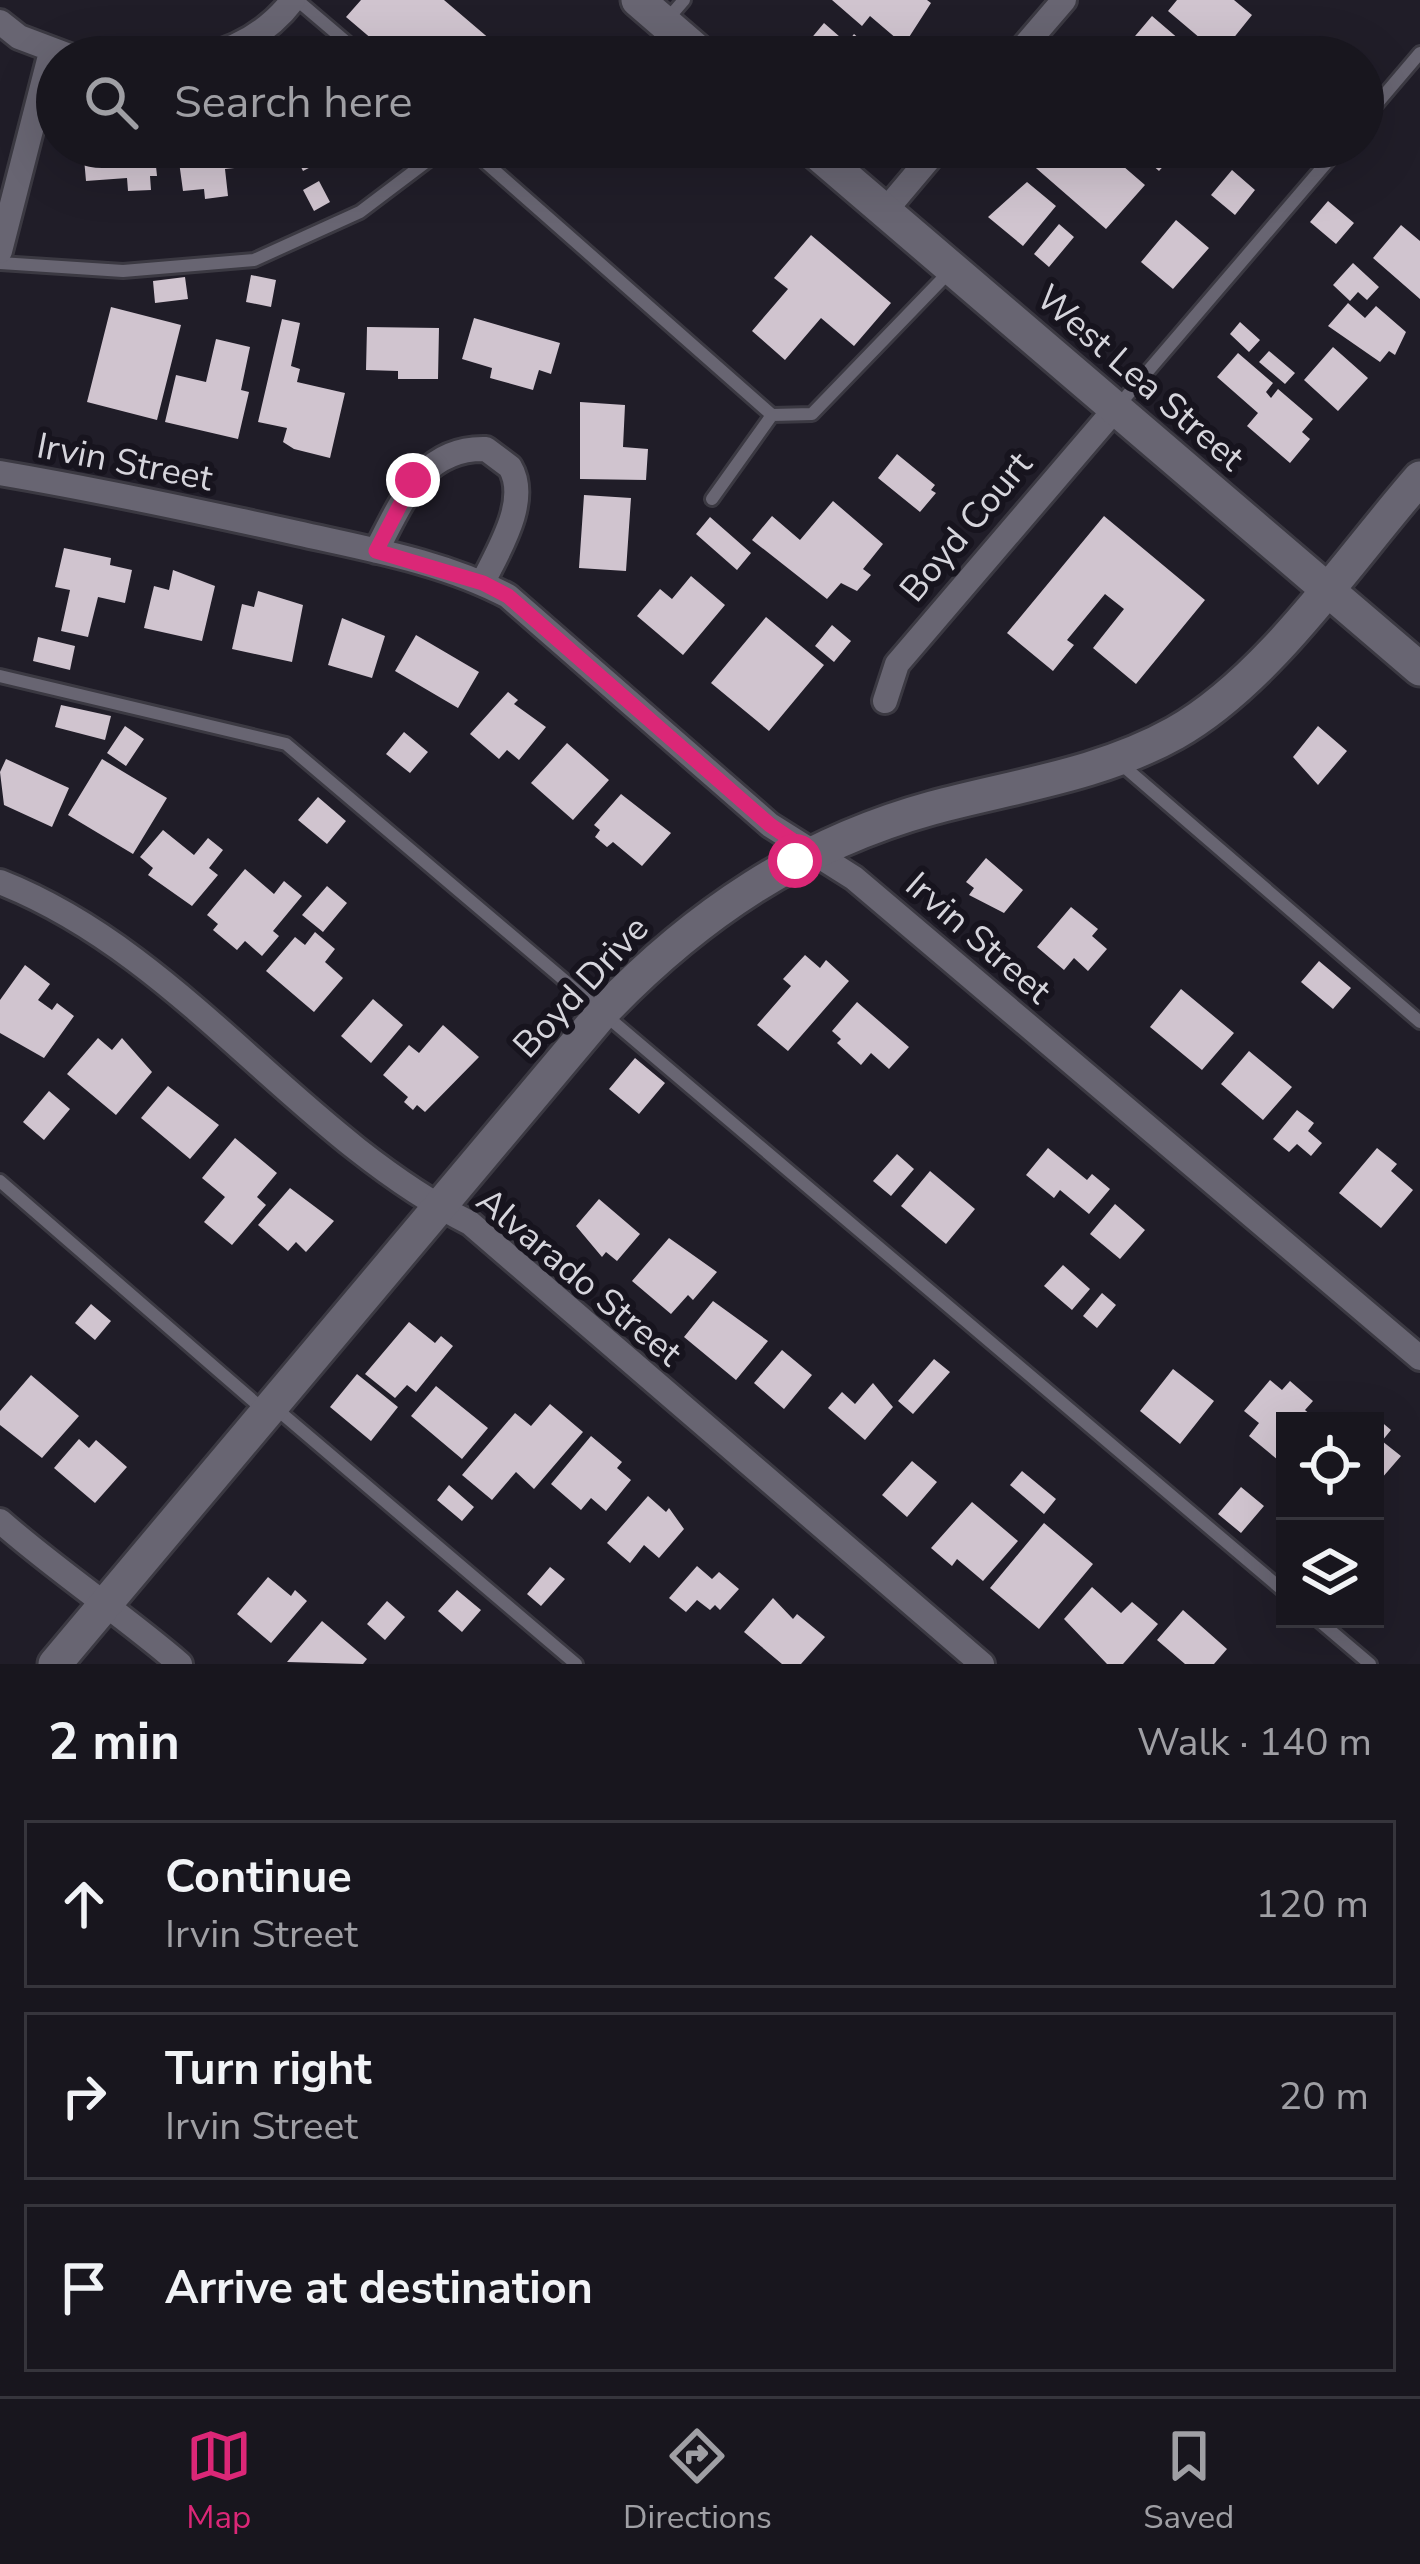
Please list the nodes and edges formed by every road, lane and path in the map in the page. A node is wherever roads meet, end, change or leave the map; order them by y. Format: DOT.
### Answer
graph roads {
  1 [pos="295,0"];
  2 [pos="638,0"];
  3 [pos="1064,0"];
  4 [pos="674,12"];
  5 [pos="0,22"];
  6 [pos="253,36"];
  7 [pos="339,36"];
  8 [pos="1033,36"];
  9 [pos="36,41"];
  10 [pos="1420,53"];
  11 [pos="1384,95"];
  12 [pos="36,137"];
  13 [pos="418,168"];
  14 [pos="492,168"];
  15 [pos="835,168"];
  16 [pos="921,168"];
  17 [pos="1322,168"];
  18 [pos="885,211"];
  19 [pos="0,251"];
  20 [pos="0,262"];
  21 [pos="953,268"];
  22 [pos="1117,407"];
  23 [pos="772,415"];
  24 [pos="0,473"];
  25 [pos="1420,478"];
  26 [pos="712,500"];
  27 [pos="376,551"];
  28 [pos="483,583"];
  29 [pos="1325,587"];
  30 [pos="1420,669"];
  31 [pos="0,676"];
  32 [pos="885,701"];
  33 [pos="1117,760"];
  34 [pos="811,853"];
  35 [pos="0,882"];
  36 [pos="603,1012"];
  37 [pos="1420,1022"];
  38 [pos="0,1180"];
  39 [pos="437,1207"];
  40 [pos="1420,1358"];
  41 [pos="269,1409"];
  42 [pos="0,1521"];
  43 [pos="1276,1584"];
  44 [pos="105,1604"];
  45 [pos="1328,1628"];
  46 [pos="55,1664"];
  47 [pos="180,1664"];
  48 [pos="576,1664"];
  49 [pos="982,1664"];
  50 [pos="1370,1664"];
  1 -- 6 [label="street"];
  1 -- 7 [label="lane"];
  2 -- 4 [label="street"];
  3 -- 8 [label="street"];
  5 -- 9 [label="street"];
  10 -- 11 [label="lane"];
  12 -- 19 [label="street"];
  13 -- 20 [label="lane"];
  14 -- 23 [label="lane"];
  15 -- 18 [label="street, West Lea Street"];
  16 -- 18 [label="street"];
  17 -- 22 [label="lane"];
  18 -- 21 [label="street, West Lea Street"];
  21 -- 22 [label="street, West Lea Street"];
  21 -- 23 [label="lane"];
  22 -- 29 [label="street, West Lea Street"];
  22 -- 32 [label="street, Boyd Court"];
  23 -- 26 [label="lane"];
  24 -- 27 [label="street, Irvin Street"];
  25 -- 29 [label="street, Boyd Drive"];
  27 -- 28 [label="street, Irvin Street"];
  27 -- 28 [label="street"];
  28 -- 34 [label="street, Irvin Street"];
  29 -- 30 [label="street, West Lea Street"];
  29 -- 33 [label="street, Boyd Drive"];
  31 -- 36 [label="lane"];
  33 -- 34 [label="street, Boyd Drive"];
  33 -- 37 [label="lane"];
  34 -- 36 [label="street, Boyd Drive"];
  34 -- 40 [label="street, Irvin Street"];
  35 -- 39 [label="street, Alvarado Street"];
  36 -- 39 [label="street, Boyd Drive"];
  36 -- 43 [label="lane"];
  38 -- 41 [label="lane"];
  39 -- 41 [label="street, Boyd Drive"];
  39 -- 49 [label="street, Alvarado Street"];
  41 -- 44 [label="street, Boyd Drive"];
  41 -- 48 [label="lane"];
  42 -- 44 [label="street"];
  44 -- 46 [label="street, Boyd Drive"];
  44 -- 47 [label="street"];
  45 -- 50 [label="lane"];
}
